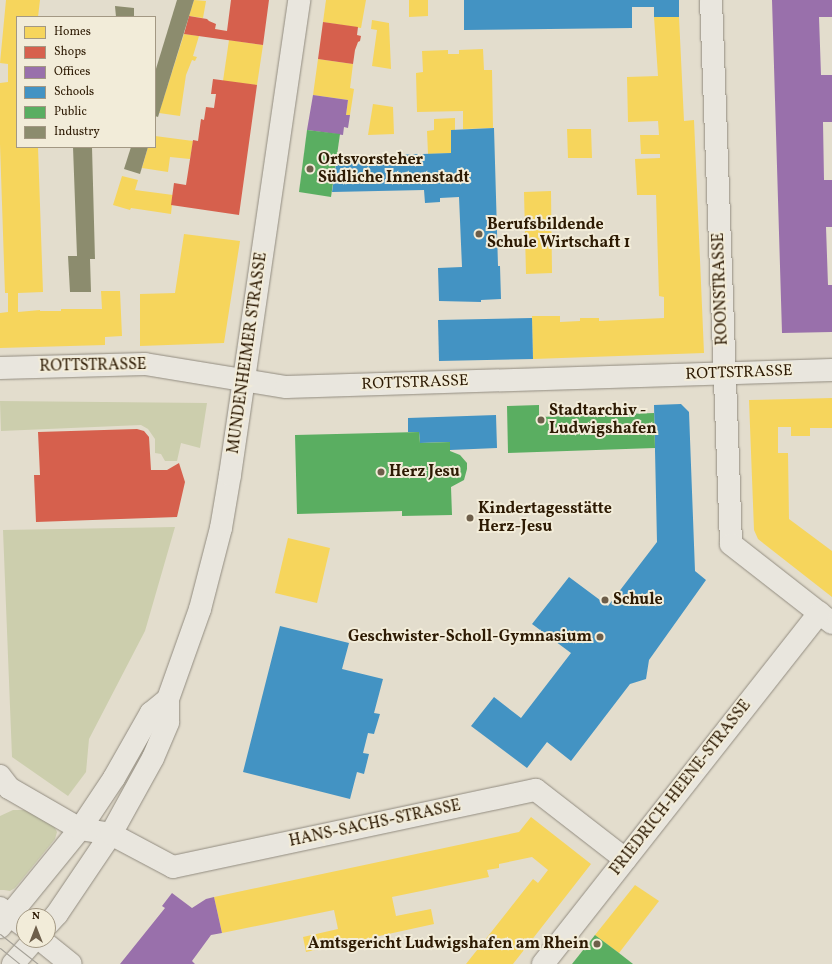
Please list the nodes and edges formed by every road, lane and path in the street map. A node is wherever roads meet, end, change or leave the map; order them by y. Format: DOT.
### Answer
graph roads {
  1 [pos="299,0"];
  2 [pos="711,0"];
  3 [pos="0,368"];
  4 [pos="832,370"];
  5 [pos="724,373"];
  6 [pos="245,379"];
  7 [pos="825,618"];
  8 [pos="168,699"];
  9 [pos="3,788"];
  10 [pos="80,829"];
  11 [pos="118,839"];
  12 [pos="625,859"];
  13 [pos="56,914"];
  14 [pos="8,919"];
  15 [pos="27,948"];
  16 [pos="51,948"];
  17 [pos="13,964"];
  18 [pos="71,964"];
  19 [pos="543,964"];
  1 -- 6 [label="street, MUNDENHEIMER STRASSE"];
  2 -- 5 [label="street, ROONSTRASSE"];
  3 -- 6 [label="street, ROTTSTRASSE"];
  4 -- 5 [label="street, ROTTSTRASSE"];
  5 -- 6 [label="street, ROTTSTRASSE"];
  5 -- 7 [label="street, ROONSTRASSE"];
  6 -- 8 [label="street, MUNDENHEIMER STRASSE"];
  7 -- 12 [label="street, FRIEDRICH-HEENE-STRASSE"];
  8 -- 10 [label="street"];
  8 -- 11 [label="street, MUNDENHEIMER STRASSE"];
  9 -- 10 [label="street"];
  10 -- 11 [label="street, HANS-SACHS-STRASSE"];
  10 -- 14 [label="street"];
  11 -- 12 [label="street, HANS-SACHS-STRASSE"];
  11 -- 13 [label="street, MUNDENHEIMER STRASSE"];
  12 -- 19 [label="street, FRIEDRICH-HEENE-STRASSE"];
  15 -- 17 [label="street"];
  16 -- 18 [label="street"];
}
